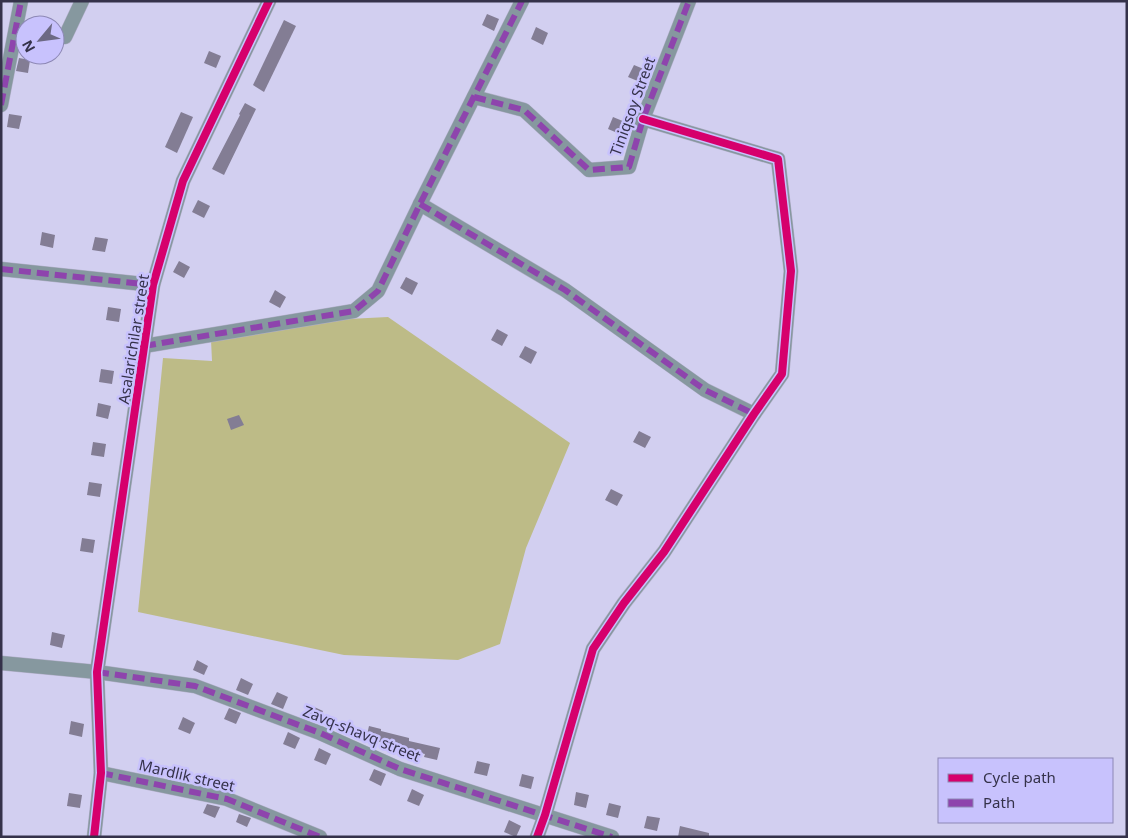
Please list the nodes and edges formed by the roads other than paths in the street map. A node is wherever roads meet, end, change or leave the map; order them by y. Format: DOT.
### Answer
graph roads {
  1 [pos="21,1"];
  2 [pos="82,1"];
  3 [pos="269,1"];
  4 [pos="522,1"];
  5 [pos="689,1"];
  6 [pos="65,37"];
  7 [pos="474,97"];
  8 [pos="1,105"];
  9 [pos="643,119"];
  10 [pos="420,204"];
  11 [pos="1,269"];
  12 [pos="153,285"];
  13 [pos="144,346"];
  14 [pos="754,414"];
  15 [pos="1,663"];
  16 [pos="97,672"];
  17 [pos="101,773"];
  18 [pos="545,815"];
  19 [pos="94,837"];
  20 [pos="320,837"];
  21 [pos="537,837"];
  22 [pos="612,837"];
  1 -- 8 [label="street"];
  2 -- 6 [label="street"];
  3 -- 12 [label="street, Asalarichilar street"];
  4 -- 7 [label="street"];
  5 -- 9 [label="street, Tiniqsoy Street"];
  7 -- 9 [label="street, Tiniqsoy Street"];
  7 -- 10 [label="street"];
  9 -- 14 [label="street"];
  10 -- 13 [label="street"];
  10 -- 14 [label="street"];
  11 -- 12 [label="street"];
  12 -- 13 [label="street, Asalarichilar street"];
  13 -- 16 [label="street, Asalarichilar street"];
  14 -- 18 [label="street"];
  15 -- 16 [label="street, Zavq-shavq street"];
  16 -- 17 [label="street, Asalarichilar street"];
  16 -- 18 [label="street, Zavq-shavq street"];
  17 -- 19 [label="street, Asalarichilar street"];
  17 -- 20 [label="street, Mardlik street"];
  18 -- 21 [label="street"];
  18 -- 22 [label="street, Zavq-shavq street"];
}
